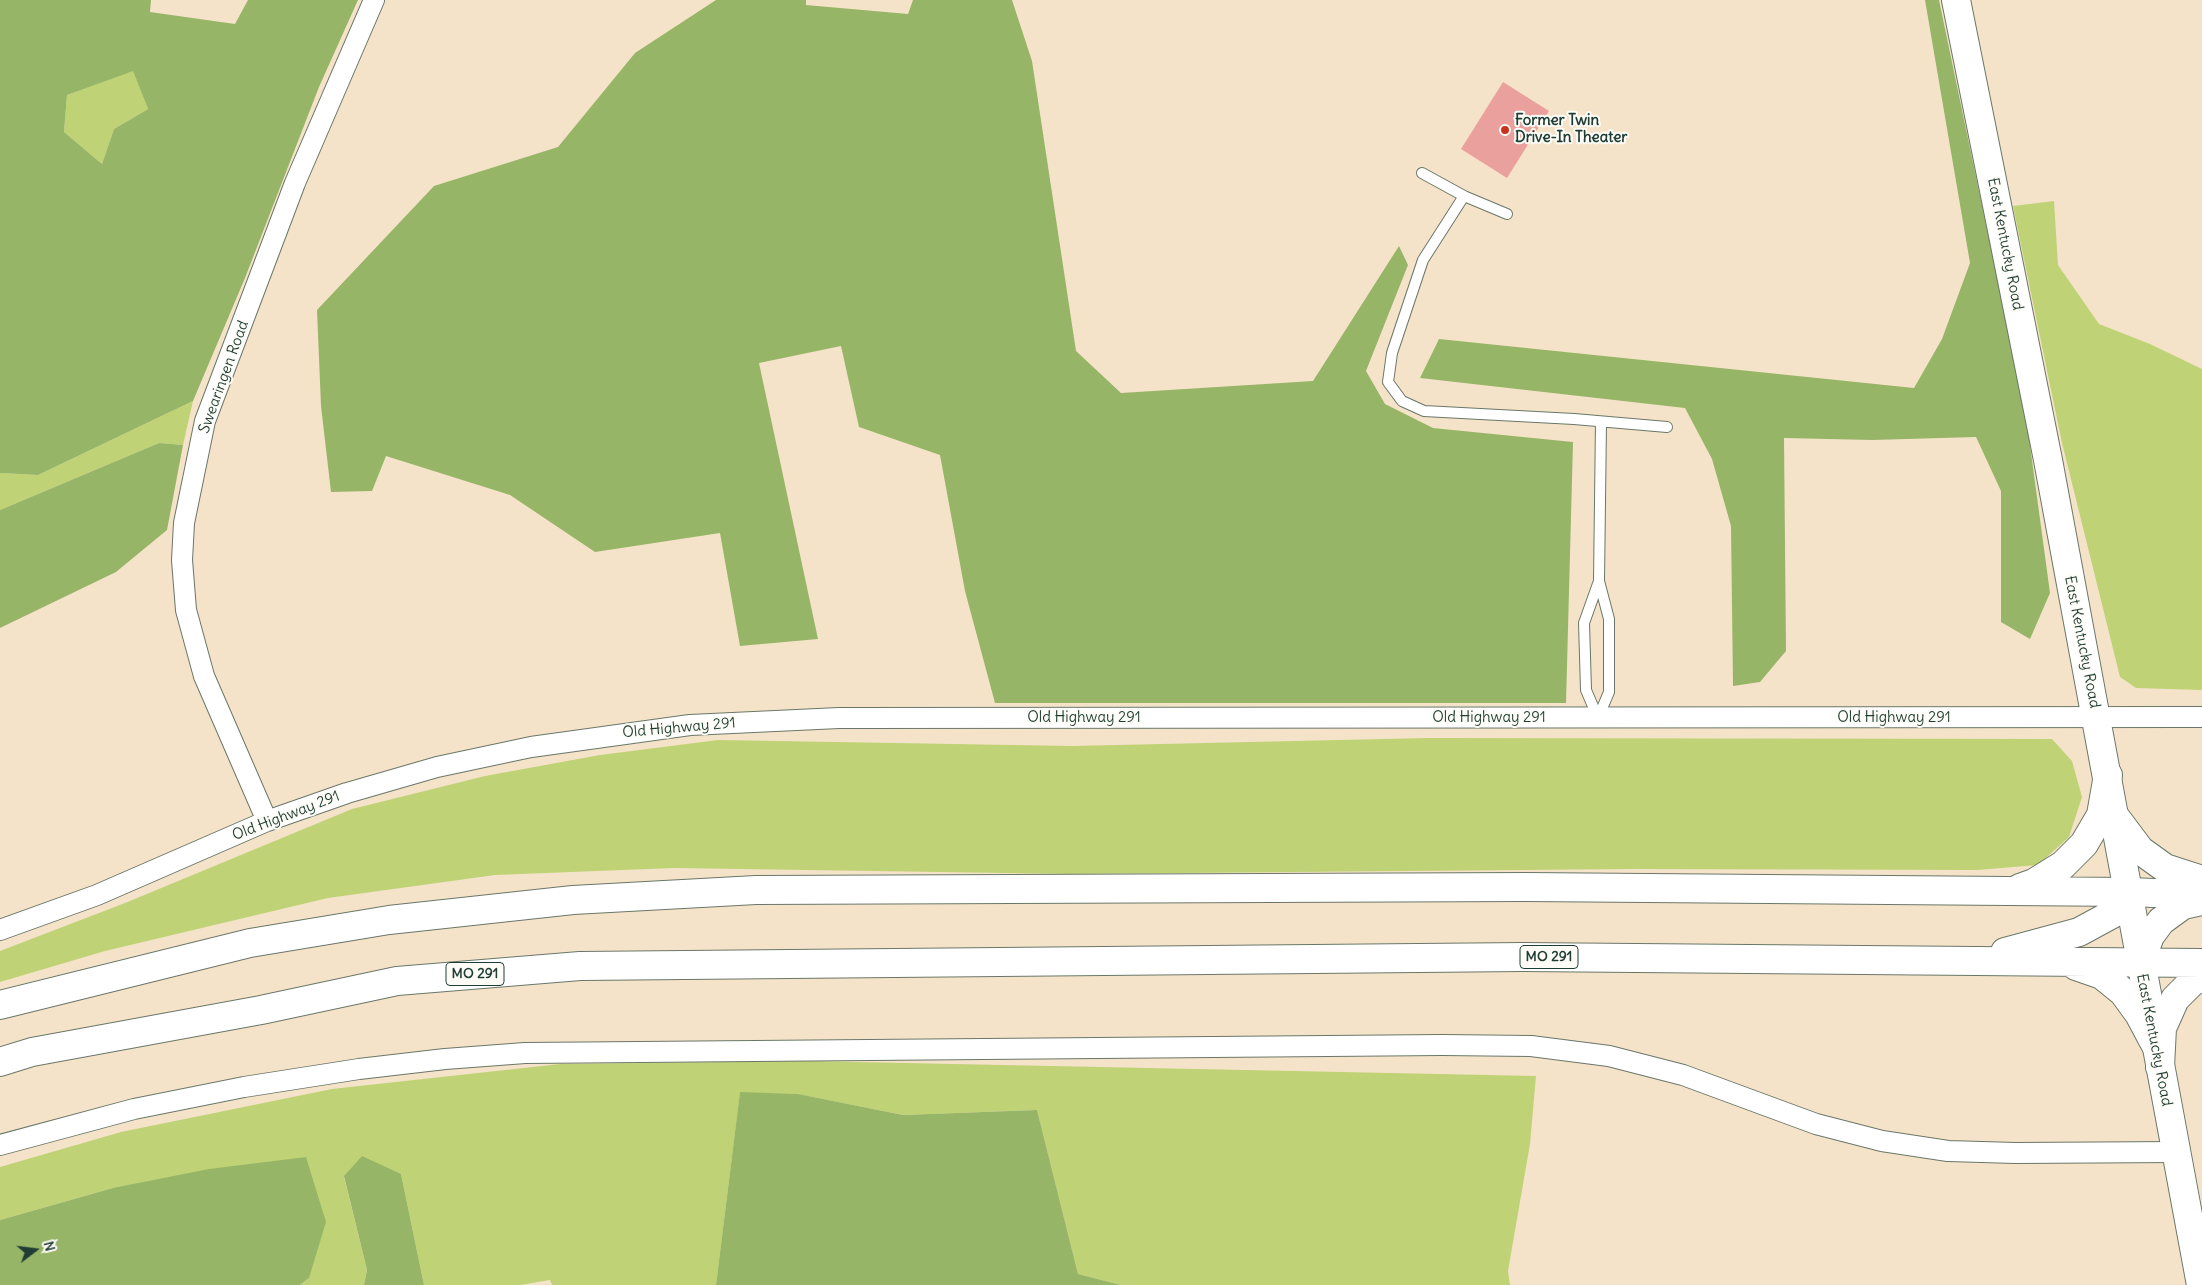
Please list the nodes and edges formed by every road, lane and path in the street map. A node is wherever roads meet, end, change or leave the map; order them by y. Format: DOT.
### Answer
graph roads {
  1 [pos="374,0"];
  2 [pos="1956,0"];
  3 [pos="1422,173"];
  4 [pos="1464,196"];
  5 [pos="1507,214"];
  6 [pos="1601,422"];
  7 [pos="1667,426"];
  8 [pos="1599,581"];
  9 [pos="2096,717"];
  10 [pos="2202,717"];
  11 [pos="1598,718"];
  12 [pos="2108,775"];
  13 [pos="2116,818"];
  14 [pos="267,821"];
  15 [pos="2202,880"];
  16 [pos="2013,891"];
  17 [pos="2130,892"];
  18 [pos="2202,895"];
  19 [pos="2202,901"];
  20 [pos="0,930"];
  21 [pos="1965,961"];
  22 [pos="2065,962"];
  23 [pos="2140,963"];
  24 [pos="2202,963"];
  25 [pos="2202,977"];
  26 [pos="0,1005"];
  27 [pos="2157,1056"];
  28 [pos="0,1062"];
  29 [pos="0,1145"];
  30 [pos="2176,1152"];
  31 [pos="2201,1285"];
  1 -- 14 [label="street, Swearingen Road"];
  2 -- 9 [label="main road, East Kentucky Road"];
  3 -- 4 [label="lane"];
  4 -- 5 [label="lane"];
  4 -- 6 [label="lane"];
  6 -- 7 [label="lane"];
  6 -- 8 [label="lane"];
  8 -- 11 [label="lane"];
  8 -- 11 [label="lane"];
  9 -- 10 [label="street, Old Highway 291"];
  9 -- 11 [label="street, Old Highway 291"];
  9 -- 12 [label="main road, East Kentucky Road"];
  11 -- 14 [label="street, Old Highway 291"];
  12 -- 13 [label="main road, East Kentucky Road"];
  12 -- 16 [label="main road"];
  13 -- 15 [label="main road"];
  13 -- 17 [label="main road, East Kentucky Road"];
  14 -- 20 [label="street, Old Highway 291"];
  16 -- 17 [label="main road"];
  16 -- 26 [label="main road"];
  17 -- 18 [label="main road"];
  17 -- 21 [label="main road"];
  17 -- 23 [label="main road, East Kentucky Road"];
  19 -- 23 [label="main road"];
  21 -- 22 [label="main road, MO 291"];
  21 -- 28 [label="main road, MO 291"];
  22 -- 23 [label="main road, MO 291"];
  22 -- 27 [label="main road"];
  23 -- 24 [label="main road, MO 291"];
  23 -- 27 [label="main road, East Kentucky Road"];
  25 -- 27 [label="main road"];
  27 -- 30 [label="main road, East Kentucky Road"];
  29 -- 30 [label="street"];
  30 -- 31 [label="main road, East Kentucky Road"];
}
